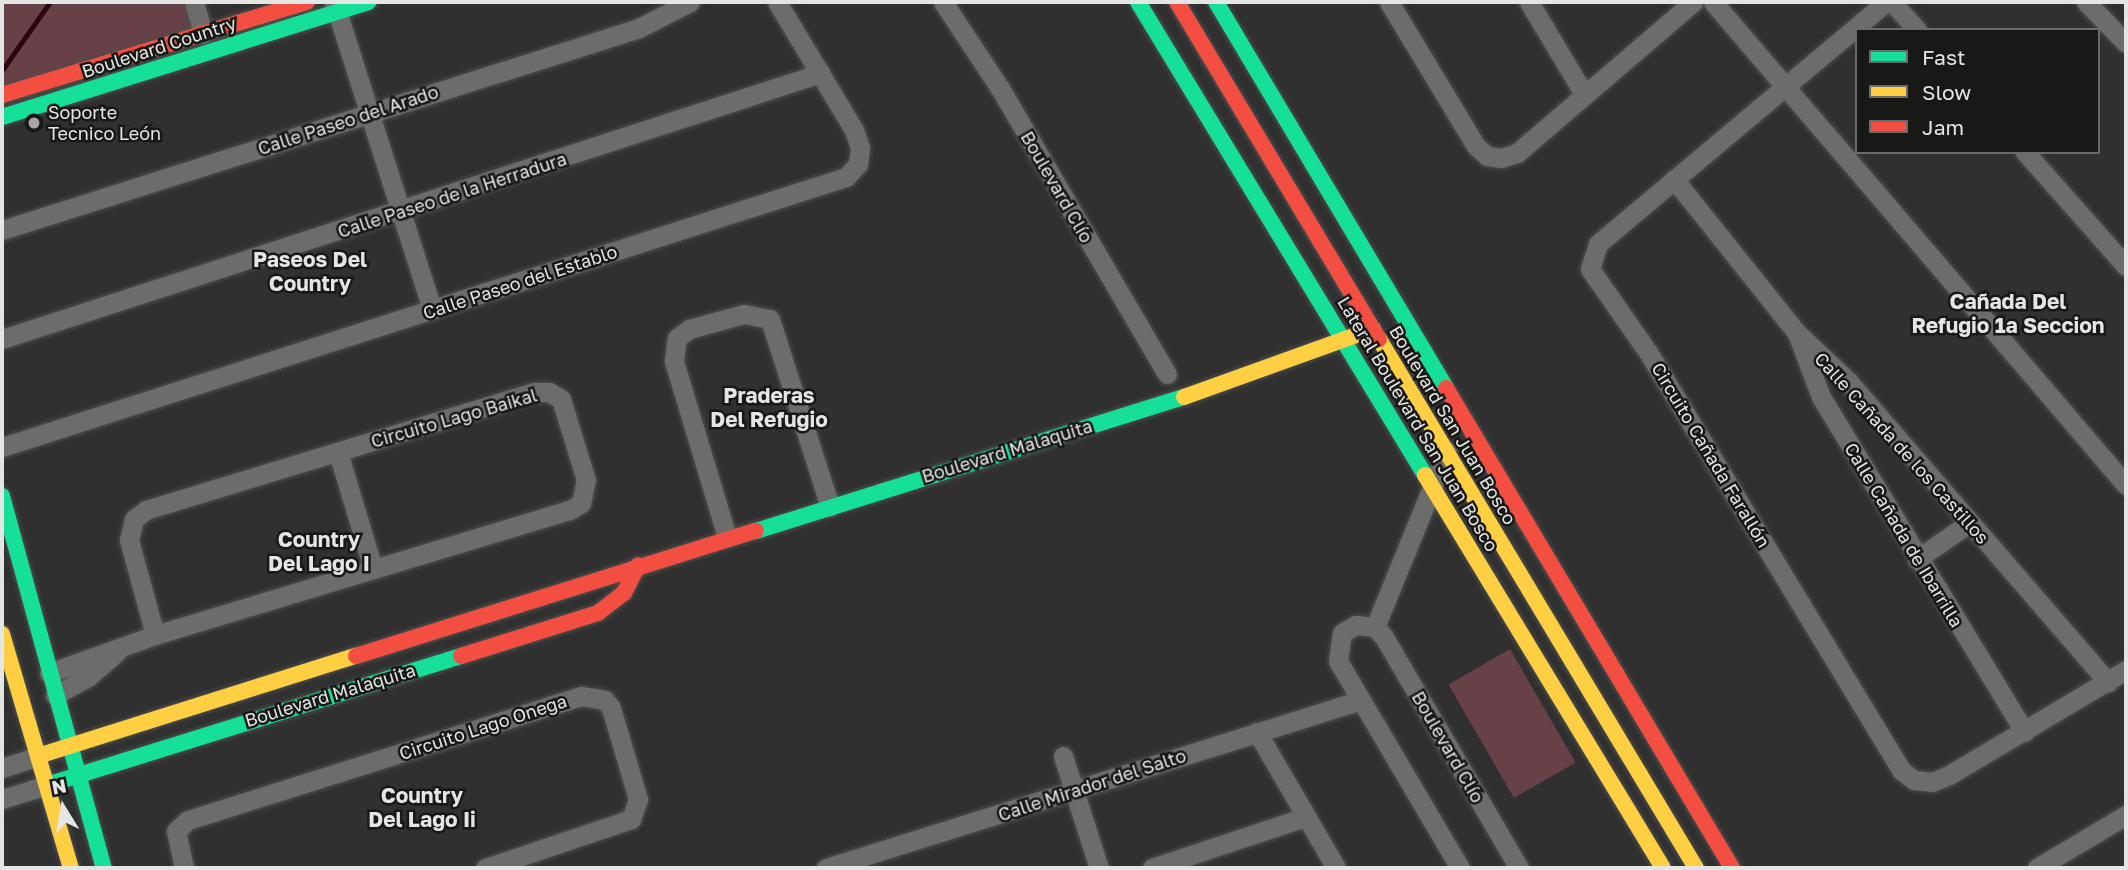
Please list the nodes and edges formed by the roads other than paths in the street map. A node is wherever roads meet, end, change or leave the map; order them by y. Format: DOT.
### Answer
graph roads {
  1 [pos="194,2"];
  2 [pos="307,2"];
  3 [pos="368,2"];
  4 [pos="690,2"];
  5 [pos="777,2"];
  6 [pos="943,2"];
  7 [pos="1138,2"];
  8 [pos="1177,2"];
  9 [pos="1216,2"];
  10 [pos="1388,2"];
  11 [pos="1529,2"];
  12 [pos="1693,2"];
  13 [pos="1713,2"];
  14 [pos="1886,2"];
  15 [pos="1892,2"];
  16 [pos="2086,2"];
  17 [pos="335,7"];
  18 [pos="1915,28"];
  19 [pos="204,34"];
  20 [pos="2126,43"];
  21 [pos="821,73"];
  22 [pos="1783,87"];
  23 [pos="1584,94"];
  24 [pos="2,95"];
  25 [pos="369,113"];
  26 [pos="2,117"];
  27 [pos="2027,154"];
  28 [pos="1674,178"];
  29 [pos="401,212"];
  30 [pos="2,230"];
  31 [pos="2126,266"];
  32 [pos="432,310"];
  33 [pos="1373,329"];
  34 [pos="1797,332"];
  35 [pos="2,339"];
  36 [pos="1344,340"];
  37 [pos="1167,374"];
  38 [pos="2,447"];
  39 [pos="1447,451"];
  40 [pos="338,452"];
  41 [pos="1432,485"];
  42 [pos="2126,485"];
  43 [pos="1510,492"];
  44 [pos="2,496"];
  45 [pos="830,507"];
  46 [pos="1482,509"];
  47 [pos="1969,523"];
  48 [pos="727,537"];
  49 [pos="1917,559"];
  50 [pos="638,565"];
  51 [pos="373,569"];
  52 [pos="1375,627"];
  53 [pos="2,635"];
  54 [pos="155,635"];
  55 [pos="123,647"];
  56 [pos="2126,670"];
  57 [pos="49,673"];
  58 [pos="2108,682"];
  59 [pos="55,695"];
  60 [pos="1358,701"];
  61 [pos="1257,732"];
  62 [pos="2025,732"];
  63 [pos="70,745"];
  64 [pos="38,756"];
  65 [pos="1063,756"];
  66 [pos="2,768"];
  67 [pos="78,774"];
  68 [pos="47,785"];
  69 [pos="1074,790"];
  70 [pos="2,799"];
  71 [pos="2126,815"];
  72 [pos="1305,817"];
  73 [pos="71,868"];
  74 [pos="104,868"];
  75 [pos="184,868"];
  76 [pos="485,868"];
  77 [pos="826,868"];
  78 [pos="1099,868"];
  79 [pos="1152,868"];
  80 [pos="1336,868"];
  81 [pos="1460,868"];
  82 [pos="1519,868"];
  83 [pos="1663,868"];
  84 [pos="1696,868"];
  85 [pos="1732,868"];
  86 [pos="2039,868"];
  1 -- 19 [label="street"];
  2 -- 19 [label="street, Boulevard Country"];
  3 -- 17 [label="street, Boulevard Country"];
  4 -- 25 [label="street, Calle Paseo del Arado"];
  5 -- 21 [label="street, Calle Paseo del Establo"];
  6 -- 37 [label="street, Boulevard Clío"];
  7 -- 36 [label="street, Lateral Boulevard San Juan Bosco"];
  8 -- 33 [label="street, Boulevard San Juan Bosco"];
  9 -- 43 [label="street, Boulevard San Juan Bosco"];
  10 -- 23 [label="street"];
  11 -- 23 [label="street"];
  12 -- 23 [label="street"];
  13 -- 22 [label="street"];
  14 -- 22 [label="street, Circuito Cañada Farallón"];
  15 -- 18 [label="street"];
  16 -- 20 [label="street"];
  17 -- 25 [label="street"];
  17 -- 26 [label="street, Boulevard Country"];
  19 -- 24 [label="street, Boulevard Country"];
  21 -- 29 [label="street, Calle Paseo de la Herradura"];
  21 -- 32 [label="street, Calle Paseo del Establo"];
  22 -- 28 [label="street, Circuito Cañada Farallón"];
  22 -- 42 [label="street"];
  25 -- 29 [label="street"];
  25 -- 30 [label="street, Calle Paseo del Arado"];
  27 -- 31 [label="street"];
  28 -- 34 [label="street, Calle Cañada de los Castillos"];
  28 -- 62 [label="street, Circuito Cañada Farallón"];
  29 -- 32 [label="street"];
  29 -- 35 [label="street, Calle Paseo de la Herradura"];
  32 -- 38 [label="street, Calle Paseo del Establo"];
  33 -- 36 [label="street, Boulevard Malaquita"];
  33 -- 39 [label="street, Boulevard San Juan Bosco"];
  34 -- 47 [label="street, Calle Cañada de los Castillos"];
  34 -- 49 [label="street, Calle Cañada de Ibarrilla"];
  36 -- 41 [label="street, Lateral Boulevard San Juan Bosco"];
  36 -- 45 [label="street, Boulevard Malaquita"];
  39 -- 41 [label="street"];
  39 -- 46 [label="street, Boulevard San Juan Bosco"];
  40 -- 51 [label="street"];
  40 -- 51 [label="street, Circuito Lago Baikal"];
  40 -- 54 [label="street, Circuito Lago Baikal"];
  41 -- 52 [label="street"];
  41 -- 83 [label="street, Lateral Boulevard San Juan Bosco"];
  43 -- 46 [label="street"];
  43 -- 85 [label="street, Boulevard San Juan Bosco"];
  44 -- 57 [label="street"];
  45 -- 48 [label="street, Boulevard Malaquita"];
  45 -- 48 [label="street"];
  46 -- 84 [label="street, Boulevard San Juan Bosco"];
  47 -- 49 [label="street"];
  47 -- 58 [label="street, Calle Cañada de los Castillos"];
  48 -- 50 [label="street, Boulevard Malaquita"];
  49 -- 62 [label="street, Calle Cañada de Ibarrilla"];
  50 -- 63 [label="street, Boulevard Malaquita"];
  50 -- 67 [label="street, Boulevard Malaquita"];
  51 -- 54 [label="street, Circuito Lago Baikal"];
  52 -- 60 [label="street"];
  52 -- 82 [label="street, Boulevard Clío"];
  53 -- 64 [label="street"];
  54 -- 55 [label="street, Circuito Lago Baikal"];
  55 -- 57 [label="street, Circuito Lago Baikal"];
  55 -- 59 [label="street, Circuito Lago Baikal"];
  56 -- 58 [label="street, Circuito Cañada Farallón"];
  57 -- 59 [label="street"];
  58 -- 62 [label="street, Circuito Cañada Farallón"];
  59 -- 63 [label="street"];
  60 -- 61 [label="street, Calle Mirador del Salto"];
  60 -- 81 [label="street"];
  61 -- 69 [label="street, Calle Mirador del Salto"];
  61 -- 72 [label="street"];
  63 -- 64 [label="street, Boulevard Malaquita"];
  63 -- 67 [label="street"];
  64 -- 66 [label="street, Boulevard Malaquita"];
  64 -- 68 [label="street"];
  65 -- 69 [label="street"];
  67 -- 68 [label="street, Boulevard Malaquita"];
  67 -- 74 [label="street"];
  68 -- 70 [label="street, Boulevard Malaquita"];
  68 -- 73 [label="street"];
  69 -- 77 [label="street, Calle Mirador del Salto"];
  69 -- 78 [label="street"];
  71 -- 86 [label="street"];
  72 -- 79 [label="street"];
  72 -- 80 [label="street"];
  75 -- 76 [label="street, Circuito Lago Onega"];
}
